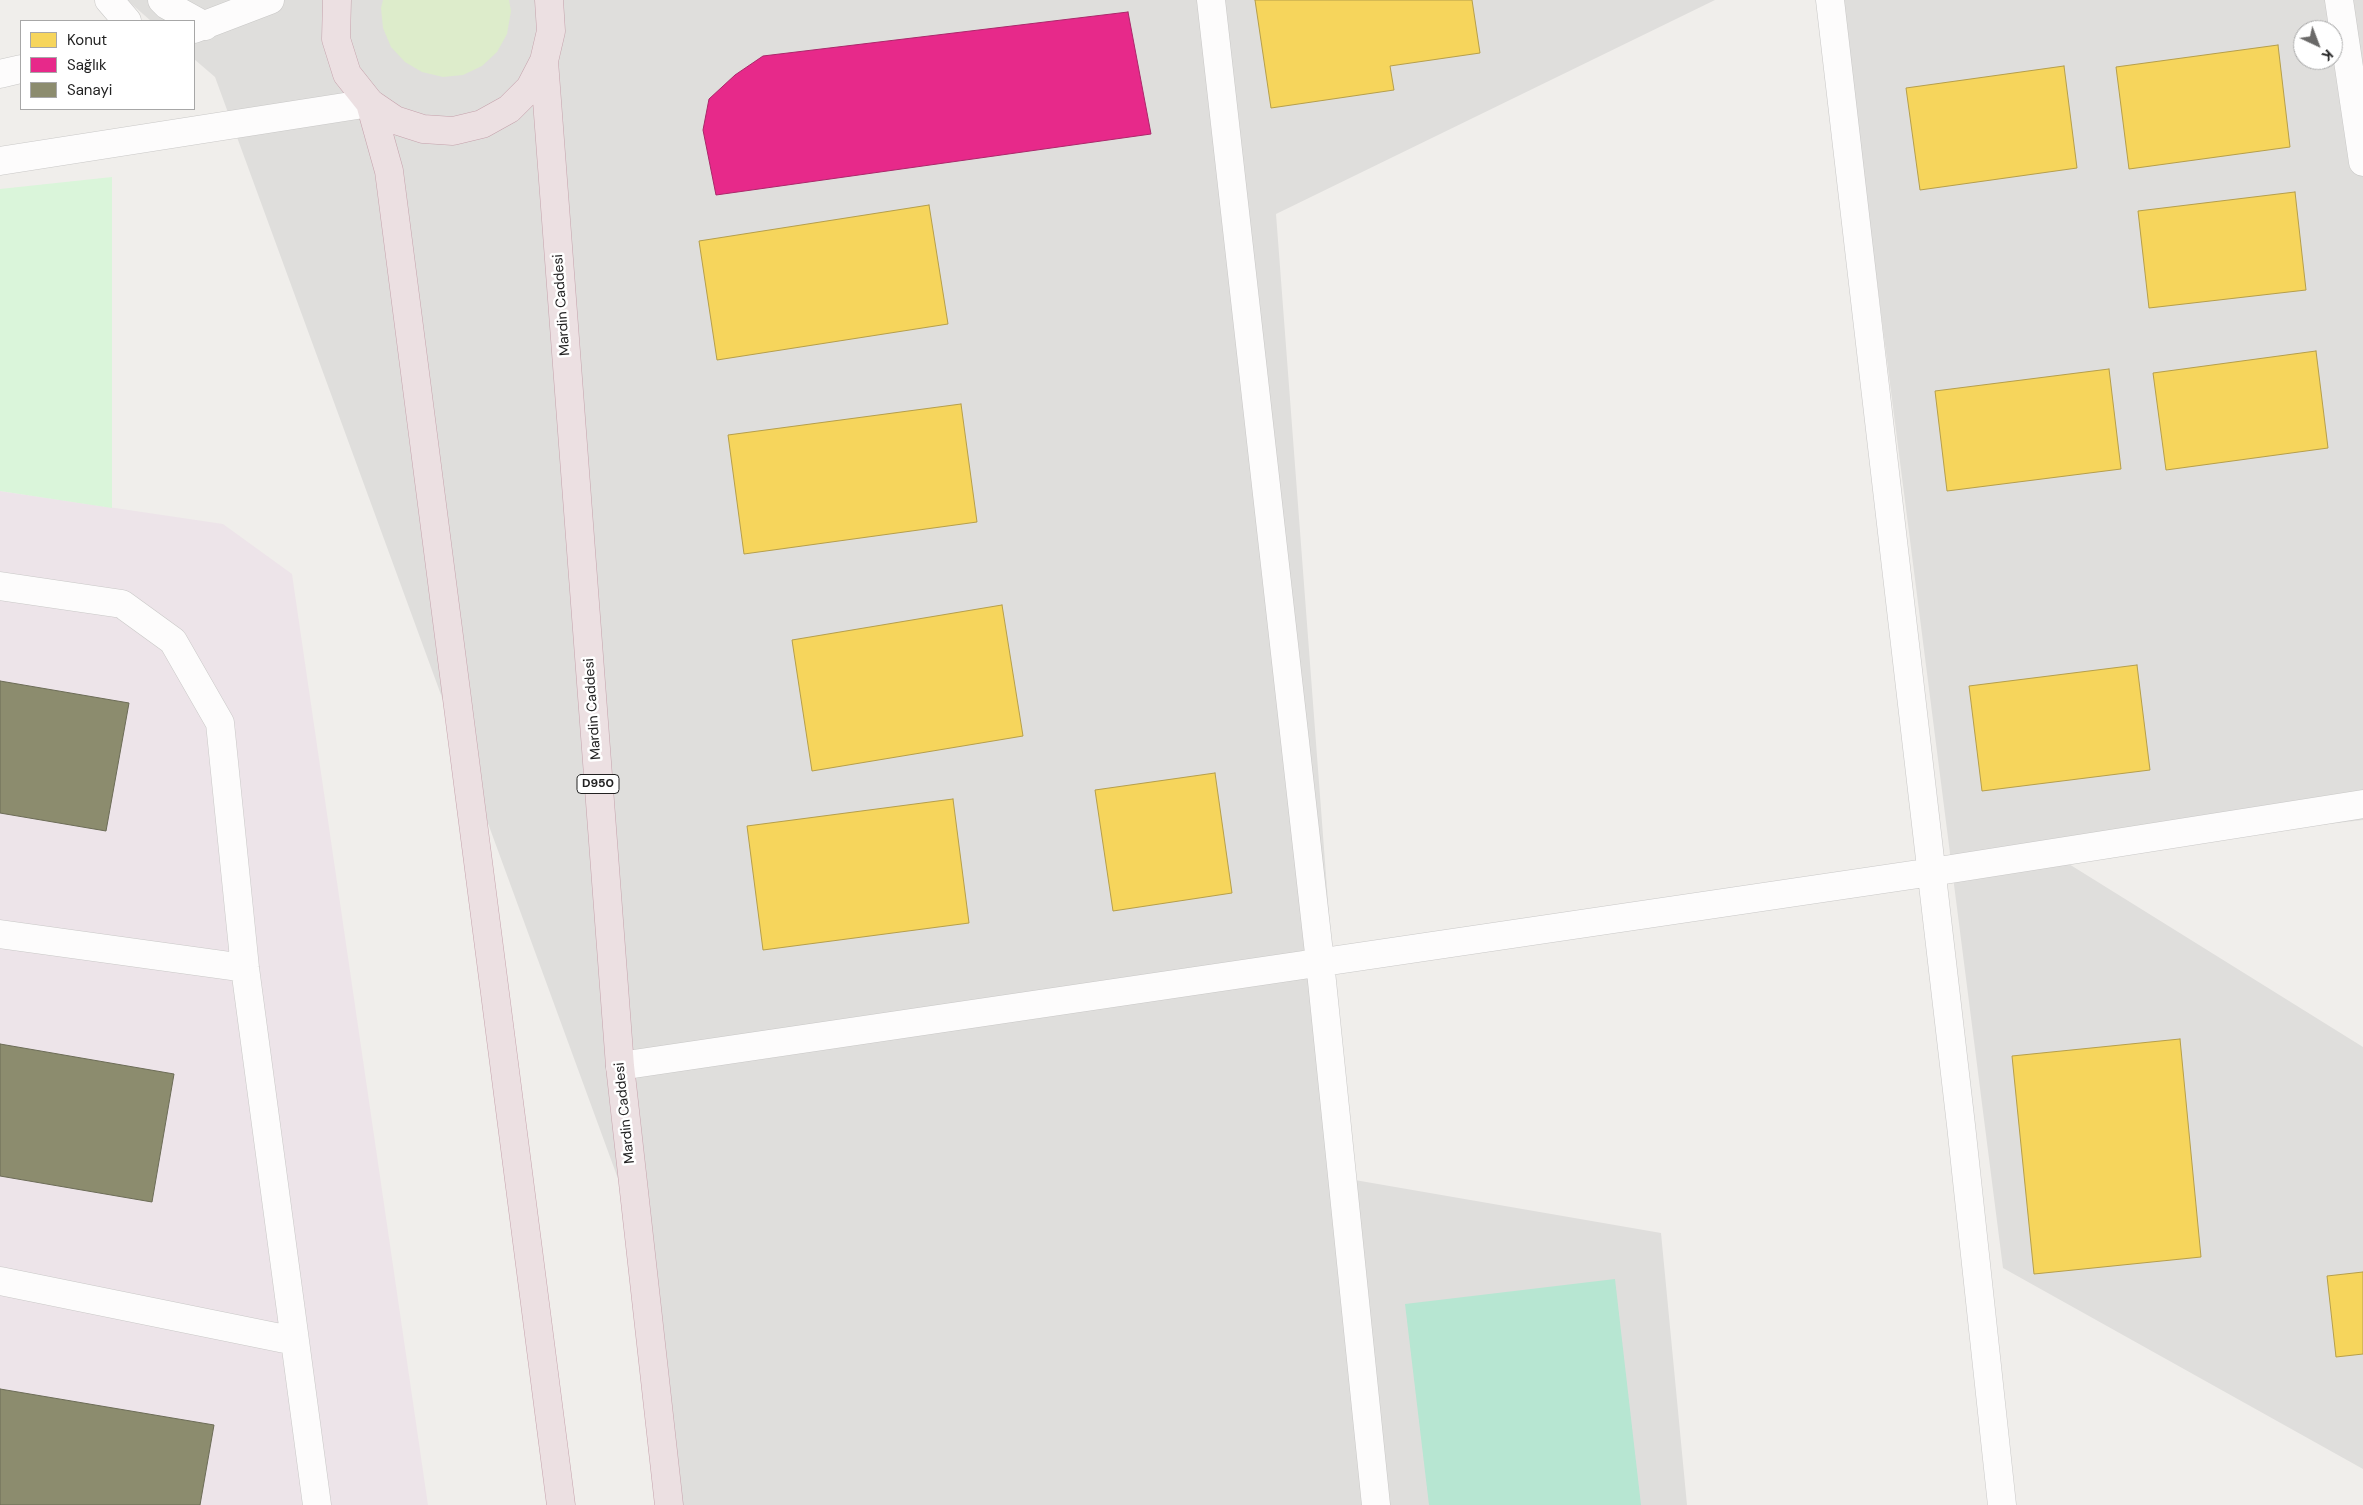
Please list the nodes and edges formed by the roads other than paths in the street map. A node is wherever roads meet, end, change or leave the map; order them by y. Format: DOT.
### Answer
graph roads {
  1 [pos="109,0"];
  2 [pos="162,0"];
  3 [pos="270,0"];
  4 [pos="337,0"];
  5 [pos="550,0"];
  6 [pos="1211,0"];
  7 [pos="1830,0"];
  8 [pos="2339,0"];
  9 [pos="126,20"];
  10 [pos="190,20"];
  11 [pos="200,27"];
  12 [pos="544,61"];
  13 [pos="20,69"];
  14 [pos="0,74"];
  15 [pos="370,103"];
  16 [pos="0,161"];
  17 [pos="2363,162"];
  18 [pos="0,586"];
  19 [pos="2363,804"];
  20 [pos="1932,872"];
  21 [pos="0,934"];
  22 [pos="1320,962"];
  23 [pos="245,968"];
  24 [pos="620,1066"];
  25 [pos="0,1282"];
  26 [pos="295,1341"];
  27 [pos="317,1505"];
  28 [pos="561,1505"];
  29 [pos="670,1505"];
  30 [pos="1376,1505"];
  31 [pos="2002,1505"];
  1 -- 9 [label="street"];
  2 -- 10 [label="street"];
  3 -- 11 [label="street"];
  4 -- 15 [label="highway, Mardin Caddesi"];
  5 -- 12 [label="highway, Mardin Caddesi"];
  6 -- 22 [label="street"];
  7 -- 20 [label="street"];
  8 -- 17 [label="street"];
  12 -- 15 [label="highway, Mardin Caddesi"];
  12 -- 24 [label="highway, Mardin Caddesi / D950"];
  13 -- 14 [label="street"];
  15 -- 16 [label="street"];
  15 -- 28 [label="highway, Mardin Caddesi"];
  18 -- 23 [label="street"];
  19 -- 20 [label="street"];
  20 -- 22 [label="street"];
  20 -- 31 [label="street"];
  21 -- 23 [label="street"];
  22 -- 24 [label="street"];
  22 -- 30 [label="street"];
  23 -- 26 [label="street"];
  24 -- 29 [label="highway, Mardin Caddesi / D950"];
  25 -- 26 [label="street"];
  26 -- 27 [label="street"];
}
